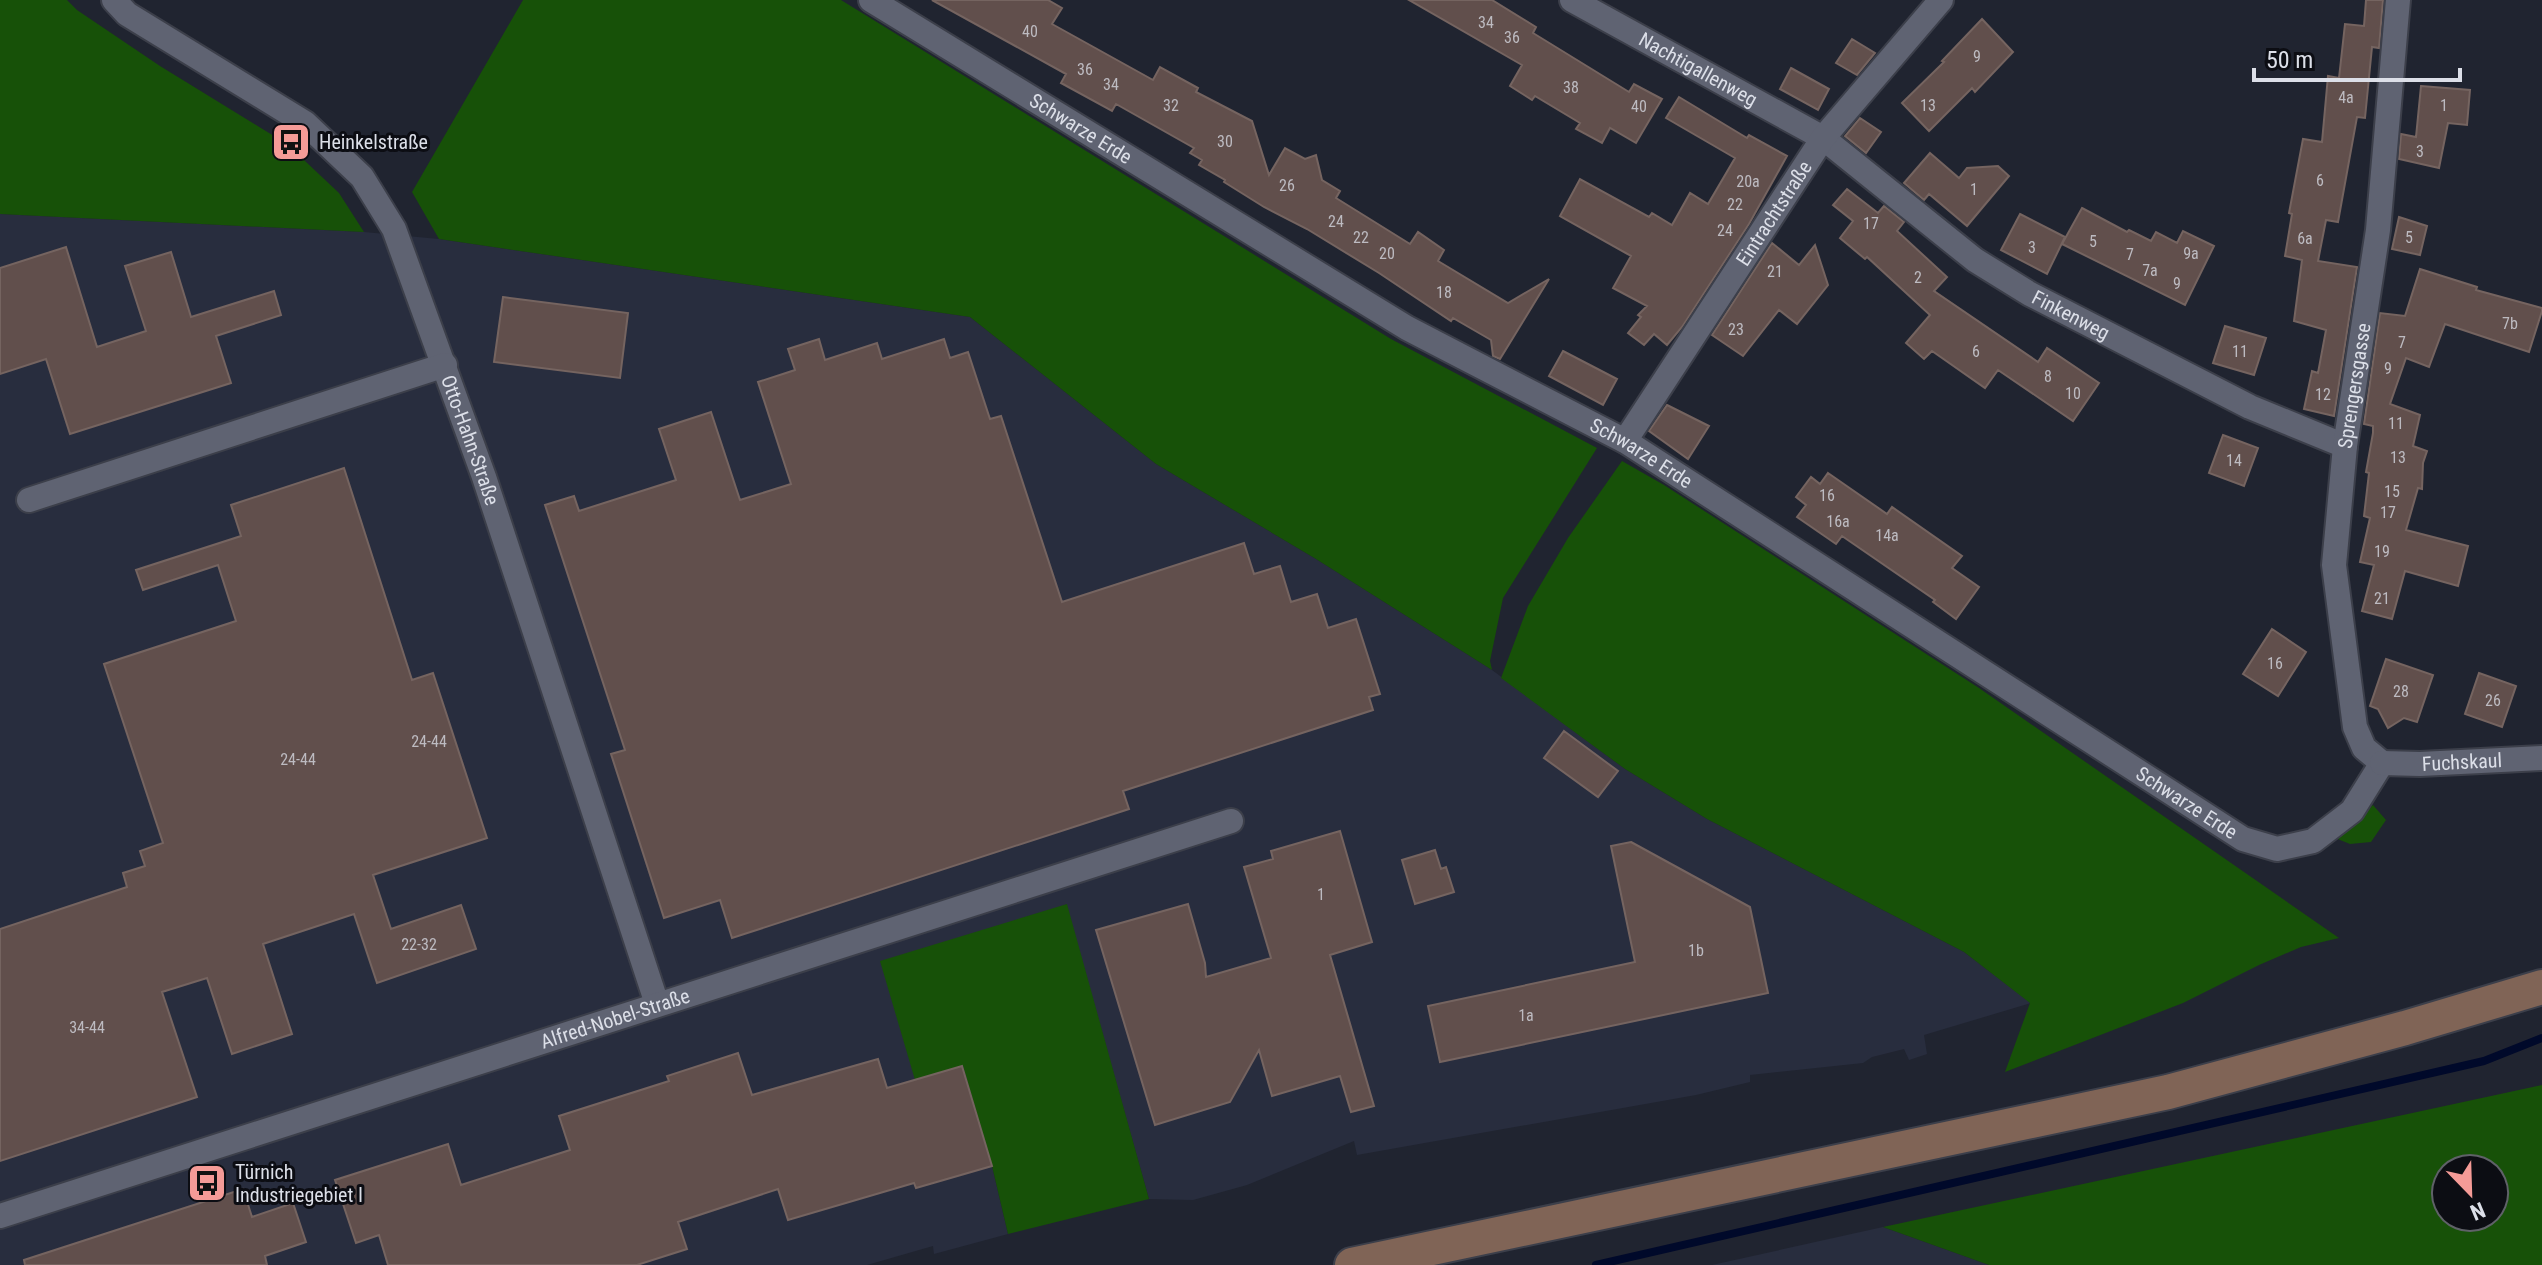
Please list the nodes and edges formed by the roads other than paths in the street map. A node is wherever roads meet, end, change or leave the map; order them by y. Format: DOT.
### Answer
graph roads {
  1 [pos="114,0"];
  2 [pos="871,0"];
  3 [pos="1572,0"];
  4 [pos="1941,0"];
  5 [pos="2398,0"];
  6 [pos="1823,138"];
  7 [pos="445,365"];
  8 [pos="1625,441"];
  9 [pos="2345,446"];
  10 [pos="29,500"];
  11 [pos="2542,758"];
  12 [pos="2382,763"];
  13 [pos="1231,821"];
  14 [pos="2542,987"];
  15 [pos="657,1004"];
  16 [pos="0,1216"];
  17 [pos="1352,1265"];
  1 -- 7 [label="street, Otto-Hahn-Straße"];
  2 -- 8 [label="street, Schwarze Erde"];
  3 -- 6 [label="street, Nachtigallenweg"];
  4 -- 6 [label="street, Eintrachtstraße"];
  5 -- 9 [label="street, Sprengersgasse"];
  6 -- 8 [label="street, Eintrachtstraße"];
  6 -- 9 [label="street, Finkenweg"];
  7 -- 10 [label="street"];
  7 -- 15 [label="street, Otto-Hahn-Straße"];
  8 -- 12 [label="street, Schwarze Erde"];
  9 -- 12 [label="street, Sprengersgasse"];
  11 -- 12 [label="street, Fuchskaul"];
  13 -- 15 [label="street, Alfred-Nobel-Straße"];
  14 -- 17 [label="main road"];
  15 -- 16 [label="street, Alfred-Nobel-Straße"];
}
